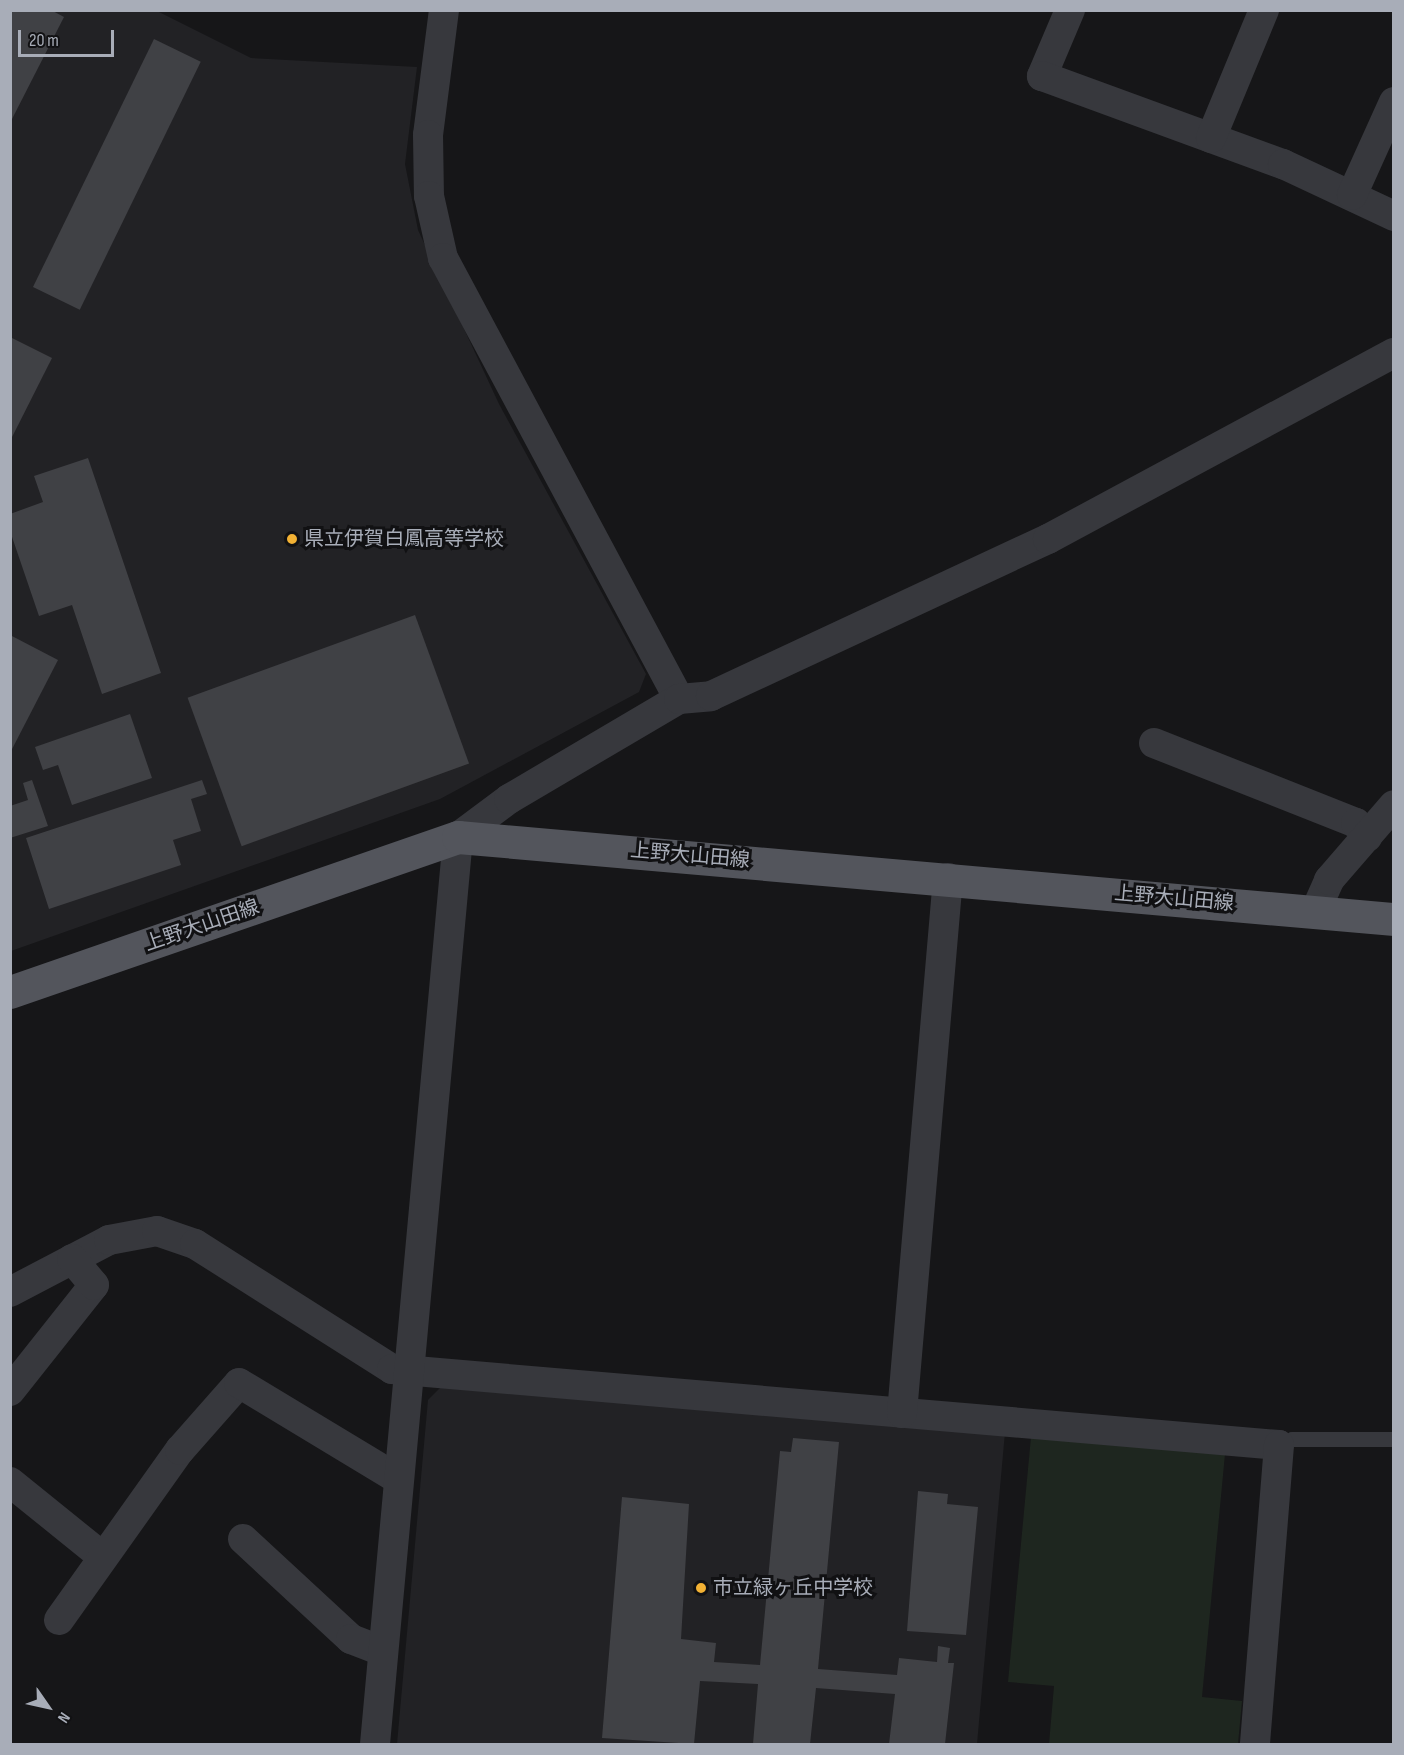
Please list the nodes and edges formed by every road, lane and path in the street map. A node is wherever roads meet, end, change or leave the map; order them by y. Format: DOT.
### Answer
graph roads {
  1 [pos="444,10"];
  2 [pos="1070,10"];
  3 [pos="1264,10"];
  4 [pos="1394,102"];
  5 [pos="1211,138"];
  6 [pos="1352,195"];
  7 [pos="1394,216"];
  8 [pos="1394,353"];
  9 [pos="679,699"];
  10 [pos="1154,743"];
  11 [pos="1394,806"];
  12 [pos="458,837"];
  13 [pos="1367,837"];
  14 [pos="948,878"];
  15 [pos="1315,912"];
  16 [pos="1394,920"];
  17 [pos="10,992"];
  18 [pos="72,1259"];
  19 [pos="10,1292"];
  20 [pos="408,1368"];
  21 [pos="10,1390"];
  22 [pos="902,1413"];
  23 [pos="1394,1439"];
  24 [pos="1279,1445"];
  25 [pos="398,1479"];
  26 [pos="10,1482"];
  27 [pos="243,1539"];
  28 [pos="104,1557"];
  29 [pos="59,1620"];
  30 [pos="383,1651"];
  31 [pos="375,1744"];
  32 [pos="1254,1744"];
  1 -- 9 [label="street"];
  2 -- 5 [label="street"];
  3 -- 5 [label="street"];
  4 -- 6 [label="street"];
  5 -- 6 [label="street"];
  6 -- 7 [label="street"];
  8 -- 9 [label="street"];
  9 -- 12 [label="street"];
  10 -- 13 [label="street"];
  11 -- 13 [label="street"];
  12 -- 14 [label="main road, 上野大山田線"];
  12 -- 17 [label="main road, 上野大山田線"];
  12 -- 20 [label="street"];
  13 -- 15 [label="street"];
  14 -- 15 [label="main road, 上野大山田線"];
  14 -- 22 [label="street"];
  15 -- 16 [label="main road, 上野大山田線"];
  18 -- 19 [label="street"];
  18 -- 20 [label="street"];
  18 -- 21 [label="street"];
  20 -- 22 [label="street"];
  20 -- 25 [label="street"];
  22 -- 24 [label="street"];
  23 -- 24 [label="lane"];
  24 -- 32 [label="street"];
  25 -- 28 [label="street"];
  25 -- 30 [label="street"];
  26 -- 28 [label="street"];
  27 -- 30 [label="street"];
  28 -- 29 [label="street"];
  30 -- 31 [label="street"];
}
